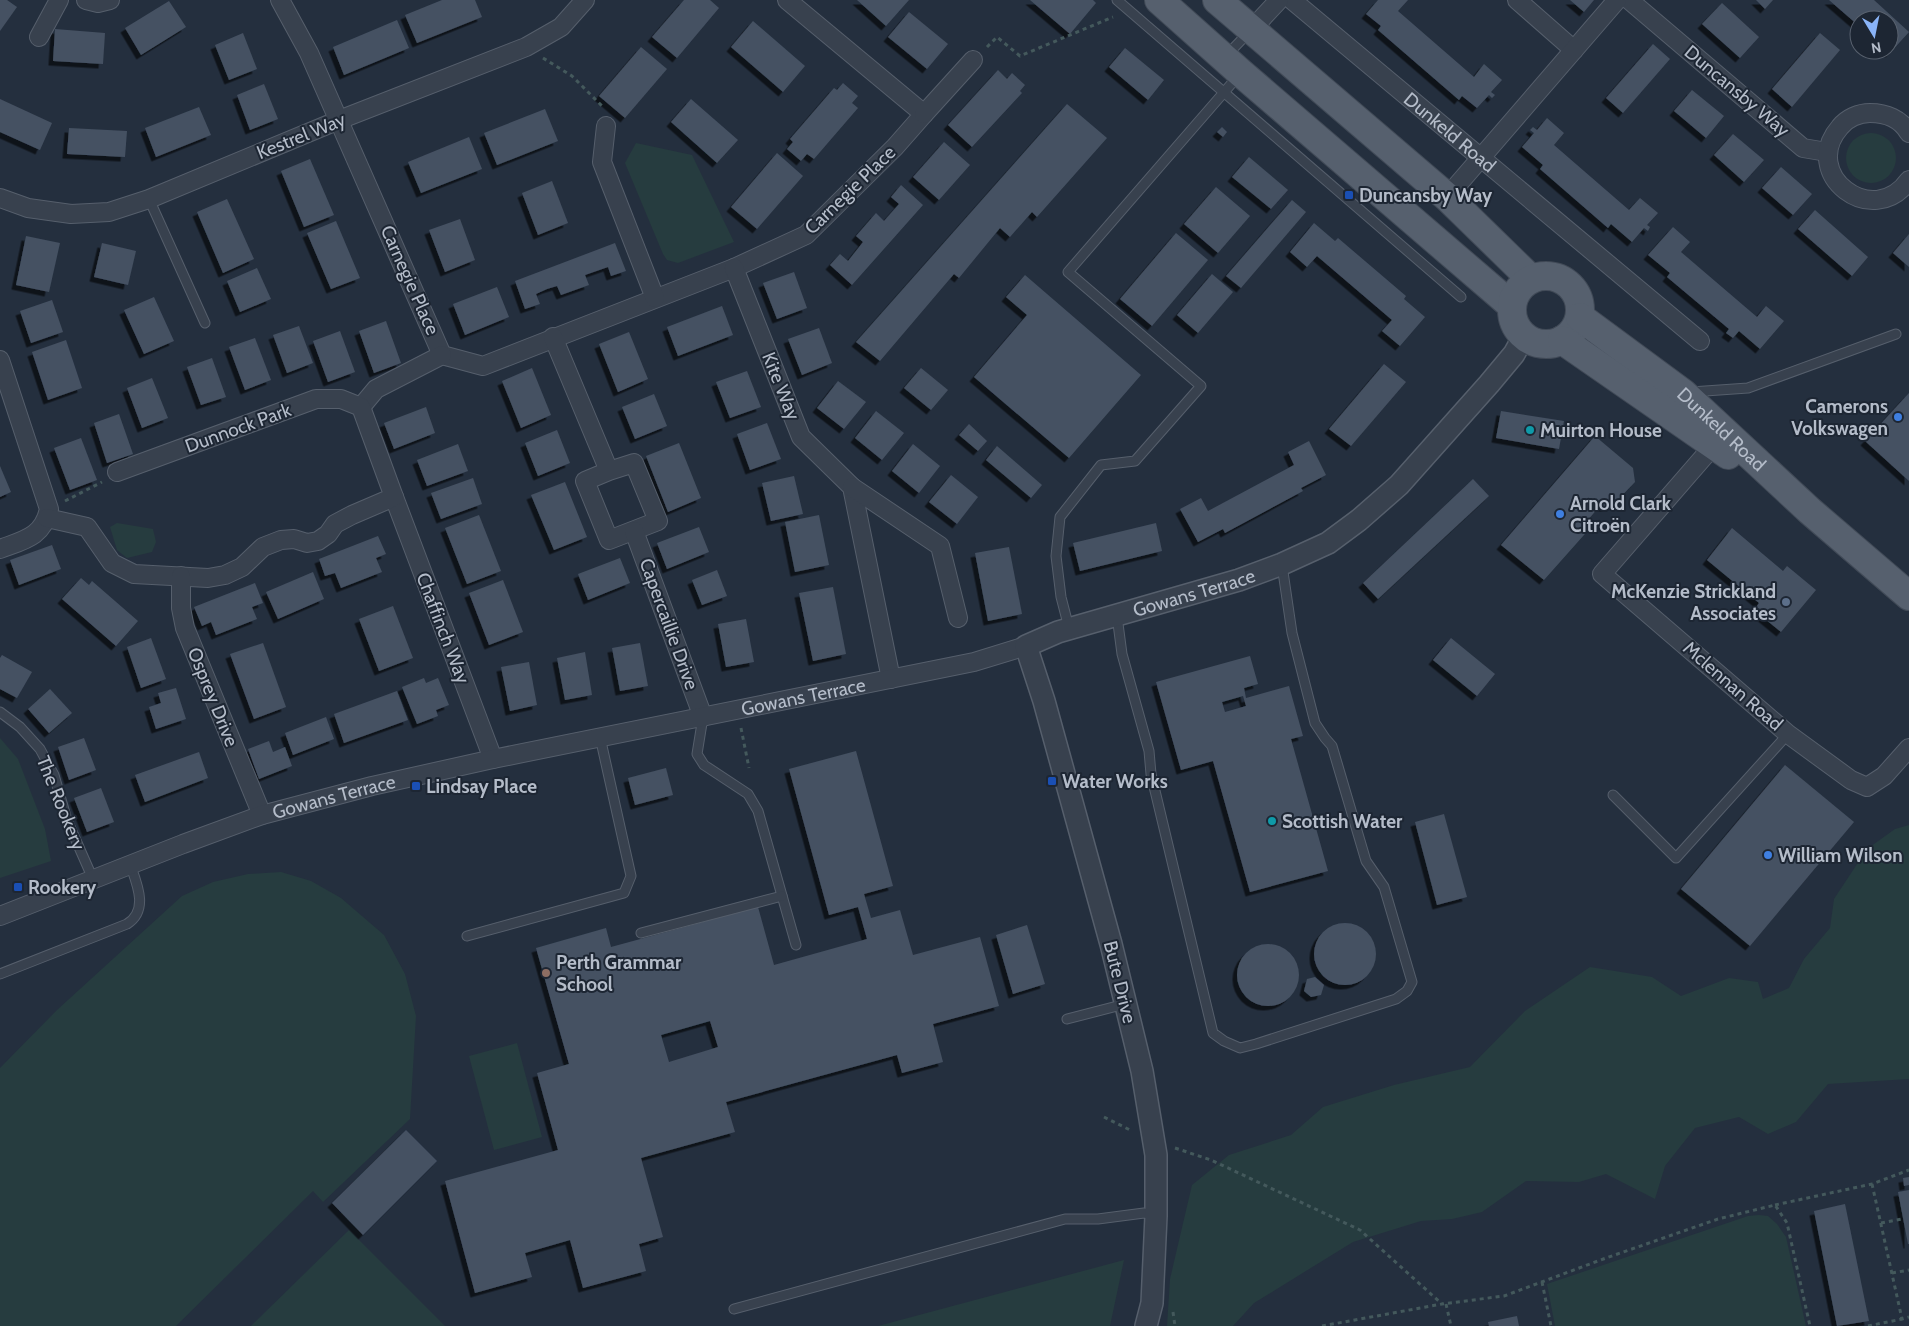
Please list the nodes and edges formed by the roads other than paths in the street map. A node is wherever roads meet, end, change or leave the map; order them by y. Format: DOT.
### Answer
graph roads {
  1 [pos="59,0"];
  2 [pos="86,0"];
  3 [pos="110,0"];
  4 [pos="280,0"];
  5 [pos="585,0"];
  6 [pos="787,0"];
  7 [pos="1117,0"];
  8 [pos="1159,0"];
  9 [pos="1217,0"];
  10 [pos="1279,0"];
  11 [pos="1292,0"];
  12 [pos="1517,0"];
  13 [pos="1617,0"];
  14 [pos="1629,0"];
  15 [pos="1252,29"];
  16 [pos="39,37"];
  17 [pos="1574,50"];
  18 [pos="973,60"];
  19 [pos="1230,74"];
  20 [pos="924,114"];
  21 [pos="339,120"];
  22 [pos="606,126"];
  23 [pos="1909,134"];
  24 [pos="1827,152"];
  25 [pos="1481,157"];
  26 [pos="1909,180"];
  27 [pos="1447,196"];
  28 [pos="149,198"];
  29 [pos="1,202"];
  30 [pos="734,268"];
  31 [pos="1531,279"];
  32 [pos="1461,297"];
  33 [pos="655,298"];
  34 [pos="1512,305"];
  35 [pos="1580,317"];
  36 [pos="205,323"];
  37 [pos="1896,334"];
  38 [pos="1524,336"];
  39 [pos="553,337"];
  40 [pos="1562,340"];
  41 [pos="1700,341"];
  42 [pos="442,355"];
  43 [pos="0,360"];
  44 [pos="1683,393"];
  45 [pos="360,407"];
  46 [pos="1714,445"];
  47 [pos="609,471"];
  48 [pos="117,472"];
  49 [pos="852,487"];
  50 [pos="394,497"];
  51 [pos="1810,512"];
  52 [pos="48,513"];
  53 [pos="634,531"];
  54 [pos="0,549"];
  55 [pos="1282,564"];
  56 [pos="181,576"];
  57 [pos="1909,596"];
  58 [pos="1117,616"];
  59 [pos="958,618"];
  60 [pos="1070,629"];
  61 [pos="1026,646"];
  62 [pos="891,679"];
  63 [pos="0,712"];
  64 [pos="704,717"];
  65 [pos="1788,734"];
  66 [pos="600,737"];
  67 [pos="1909,748"];
  68 [pos="493,759"];
  69 [pos="1613,795"];
  70 [pos="262,815"];
  71 [pos="130,864"];
  72 [pos="93,879"];
  73 [pos="782,896"];
  74 [pos="0,916"];
  75 [pos="641,933"];
  76 [pos="467,936"];
  77 [pos="796,946"];
  78 [pos="0,974"];
  79 [pos="1125,1004"];
  80 [pos="1067,1019"];
  81 [pos="1156,1216"];
  82 [pos="734,1309"];
  83 [pos="1146,1326"];
  1 -- 16 [label="street"];
  2 -- 3 [label="street"];
  4 -- 21 [label="street, Carnegie Place"];
  5 -- 21 [label="street, Kestrel Way"];
  6 -- 20 [label="street"];
  7 -- 19 [label="lane"];
  8 -- 19 [label="main road"];
  9 -- 15 [label="main road"];
  10 -- 15 [label="street"];
  11 -- 25 [label="street, Dunkeld Road"];
  12 -- 17 [label="street"];
  13 -- 17 [label="street"];
  14 -- 24 [label="street, Duncansby Way"];
  15 -- 19 [label="lane"];
  15 -- 27 [label="main road"];
  17 -- 25 [label="street"];
  18 -- 20 [label="street, Carnegie Place"];
  19 -- 32 [label="lane"];
  19 -- 34 [label="main road"];
  19 -- 60 [label="lane"];
  20 -- 30 [label="street, Carnegie Place"];
  21 -- 28 [label="street, Kestrel Way"];
  21 -- 42 [label="street, Carnegie Place"];
  22 -- 33 [label="street"];
  23 -- 24 [label="street"];
  24 -- 26 [label="street"];
  25 -- 27 [label="street"];
  25 -- 41 [label="street, Dunkeld Road"];
  27 -- 31 [label="main road"];
  28 -- 29 [label="street, Kestrel Way"];
  28 -- 36 [label="lane"];
  30 -- 33 [label="street, Carnegie Place"];
  30 -- 49 [label="street, Kite Way"];
  31 -- 34 [label="main road"];
  31 -- 35 [label="main road"];
  33 -- 39 [label="street, Carnegie Place"];
  34 -- 38 [label="main road"];
  35 -- 40 [label="main road"];
  35 -- 44 [label="main road, Dunkeld Road"];
  37 -- 44 [label="lane"];
  38 -- 40 [label="main road"];
  38 -- 55 [label="street, Gowans Terrace"];
  39 -- 42 [label="street, Carnegie Place"];
  39 -- 47 [label="street"];
  40 -- 46 [label="main road, Dunkeld Road"];
  42 -- 45 [label="street"];
  43 -- 52 [label="street"];
  44 -- 51 [label="main road, Dunkeld Road"];
  45 -- 48 [label="street, Dunnock Park"];
  45 -- 50 [label="street"];
  46 -- 51 [label="main road, Dunkeld Road"];
  46 -- 65 [label="street, Mclennan Road"];
  47 -- 53 [label="street"];
  47 -- 53 [label="street"];
  49 -- 59 [label="street, Kite Way"];
  49 -- 62 [label="street"];
  50 -- 56 [label="street"];
  50 -- 68 [label="street, Chaffinch Way"];
  51 -- 57 [label="main road, Dunkeld Road"];
  52 -- 54 [label="street"];
  52 -- 56 [label="street"];
  53 -- 64 [label="street, Capercaillie Drive"];
  55 -- 58 [label="street, Gowans Terrace"];
  55 -- 58 [label="lane"];
  56 -- 70 [label="street, Osprey Drive"];
  58 -- 60 [label="street, Gowans Terrace"];
  60 -- 61 [label="street, Gowans Terrace"];
  61 -- 62 [label="street, Gowans Terrace"];
  61 -- 79 [label="street, Bute Drive"];
  62 -- 64 [label="street, Gowans Terrace"];
  63 -- 72 [label="lane, The Rookery"];
  64 -- 66 [label="street, Gowans Terrace"];
  64 -- 73 [label="lane"];
  65 -- 67 [label="street, Mclennan Road"];
  65 -- 69 [label="lane, Mclennan Road"];
  66 -- 68 [label="street, Gowans Terrace"];
  66 -- 76 [label="lane"];
  68 -- 70 [label="street, Gowans Terrace"];
  70 -- 71 [label="street, Gowans Terrace"];
  71 -- 72 [label="street, Gowans Terrace"];
  71 -- 78 [label="lane"];
  72 -- 74 [label="street, Gowans Terrace"];
  73 -- 75 [label="lane"];
  73 -- 77 [label="lane"];
  79 -- 80 [label="lane"];
  79 -- 81 [label="street, Bute Drive"];
  81 -- 82 [label="lane"];
  81 -- 83 [label="street, Bute Drive"];
}
